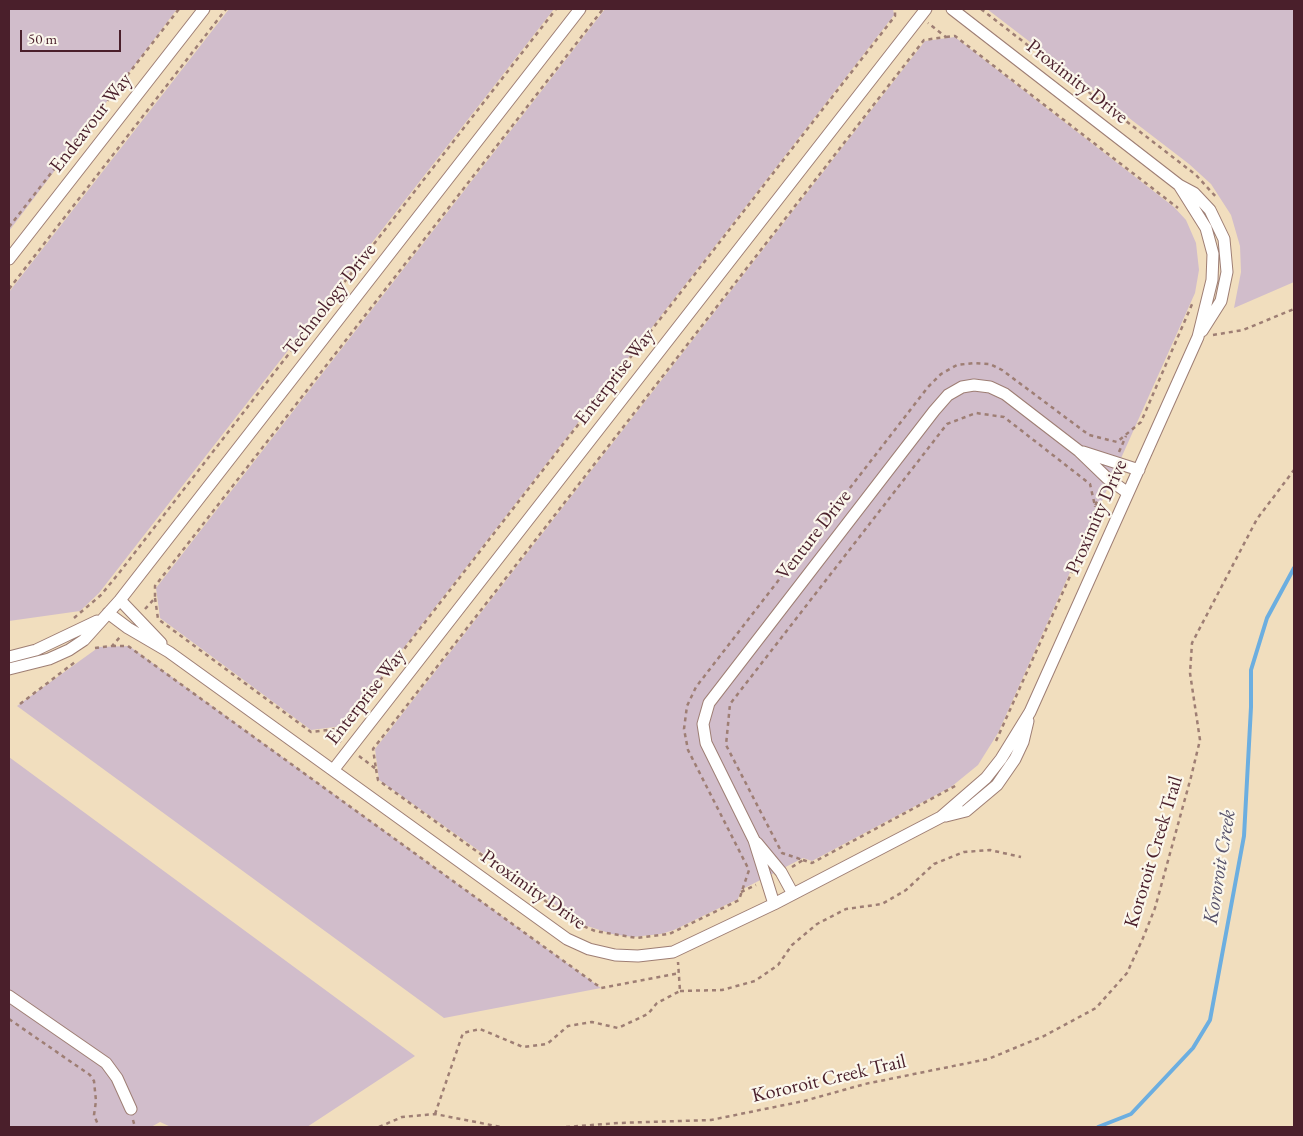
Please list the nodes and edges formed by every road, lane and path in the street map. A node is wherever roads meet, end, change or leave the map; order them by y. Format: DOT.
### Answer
graph roads {
  1 [pos="179,9"];
  2 [pos="204,9"];
  3 [pos="226,9"];
  4 [pos="556,9"];
  5 [pos="580,9"];
  6 [pos="603,9"];
  7 [pos="894,9"];
  8 [pos="952,9"];
  9 [pos="922,13"];
  10 [pos="9,227"];
  11 [pos="9,259"];
  12 [pos="9,289"];
  13 [pos="1194,301"];
  14 [pos="1294,309"];
  15 [pos="1198,337"];
  16 [pos="1127,434"];
  17 [pos="1079,451"];
  18 [pos="1114,463"];
  19 [pos="1139,470"];
  20 [pos="1294,470"];
  21 [pos="1107,478"];
  22 [pos="1128,493"];
  23 [pos="1095,506"];
  24 [pos="155,598"];
  25 [pos="120,600"];
  26 [pos="105,616"];
  27 [pos="138,618"];
  28 [pos="71,620"];
  29 [pos="128,628"];
  30 [pos="112,646"];
  31 [pos="90,652"];
  32 [pos="169,652"];
  33 [pos="9,657"];
  34 [pos="82,657"];
  35 [pos="75,662"];
  36 [pos="9,669"];
  37 [pos="326,730"];
  38 [pos="350,748"];
  39 [pos="993,748"];
  40 [pos="334,769"];
  41 [pos="376,769"];
  42 [pos="959,785"];
  43 [pos="754,840"];
  44 [pos="1021,857"];
  45 [pos="803,860"];
  46 [pos="781,872"];
  47 [pos="766,880"];
  48 [pos="741,892"];
  49 [pos="793,894"];
  50 [pos="774,904"];
  51 [pos="673,952"];
  52 [pos="680,973"];
  53 [pos="680,991"];
  54 [pos="9,996"];
  55 [pos="9,1019"];
  56 [pos="130,1109"];
  57 [pos="436,1114"];
  58 [pos="99,1127"];
  59 [pos="379,1127"];
  60 [pos="501,1127"];
  61 [pos="566,1127"];
  1 -- 10 [label="path"];
  2 -- 11 [label="street, Endeavour Way"];
  3 -- 12 [label="path"];
  4 -- 28 [label="path"];
  5 -- 25 [label="street, Technology Drive"];
  6 -- 24 [label="path"];
  7 -- 37 [label="path"];
  8 -- 15 [label="street, Proximity Drive"];
  9 -- 38 [label="street, Enterprise Way"];
  9 -- 41 [label="path"];
  13 -- 16 [label="path"];
  14 -- 15 [label="path"];
  15 -- 19 [label="street, Proximity Drive"];
  16 -- 18 [label="path"];
  16 -- 48 [label="path"];
  17 -- 18 [label="street, Venture Drive"];
  17 -- 21 [label="street, Venture Drive"];
  17 -- 43 [label="street, Venture Drive"];
  18 -- 19 [label="street, Venture Drive"];
  19 -- 22 [label="street, Proximity Drive"];
  20 -- 61 [label="path, Kororoit Creek Trail"];
  21 -- 22 [label="street, Venture Drive"];
  21 -- 23 [label="path"];
  22 -- 49 [label="street, Proximity Drive"];
  23 -- 39 [label="path"];
  23 -- 45 [label="path"];
  24 -- 27 [label="path"];
  24 -- 37 [label="path"];
  25 -- 26 [label="street, Technology Drive"];
  25 -- 27 [label="street, Proximity Drive"];
  26 -- 29 [label="street, Proximity Drive"];
  26 -- 33 [label="street"];
  26 -- 36 [label="street, Technology Drive"];
  27 -- 32 [label="street, Proximity Drive"];
  29 -- 30 [label="path"];
  29 -- 32 [label="street, Proximity Drive"];
  30 -- 31 [label="path"];
  30 -- 52 [label="path"];
  32 -- 40 [label="street, Proximity Drive"];
  34 -- 35 [label="path"];
  37 -- 38 [label="path"];
  38 -- 40 [label="street, Enterprise Way"];
  38 -- 41 [label="path"];
  40 -- 51 [label="street, Proximity Drive"];
  41 -- 48 [label="path"];
  42 -- 45 [label="path"];
  43 -- 46 [label="street, Venture Drive"];
  43 -- 47 [label="street, Venture Drive"];
  44 -- 53 [label="path"];
  45 -- 46 [label="path"];
  46 -- 49 [label="street, Venture Drive"];
  47 -- 48 [label="path"];
  47 -- 50 [label="street, Venture Drive"];
  49 -- 50 [label="street, Proximity Drive"];
  50 -- 51 [label="street, Proximity Drive"];
  51 -- 52 [label="path"];
  52 -- 53 [label="path"];
  53 -- 57 [label="path"];
  54 -- 56 [label="street"];
  55 -- 58 [label="path"];
  57 -- 59 [label="path"];
  57 -- 60 [label="path"];
}
